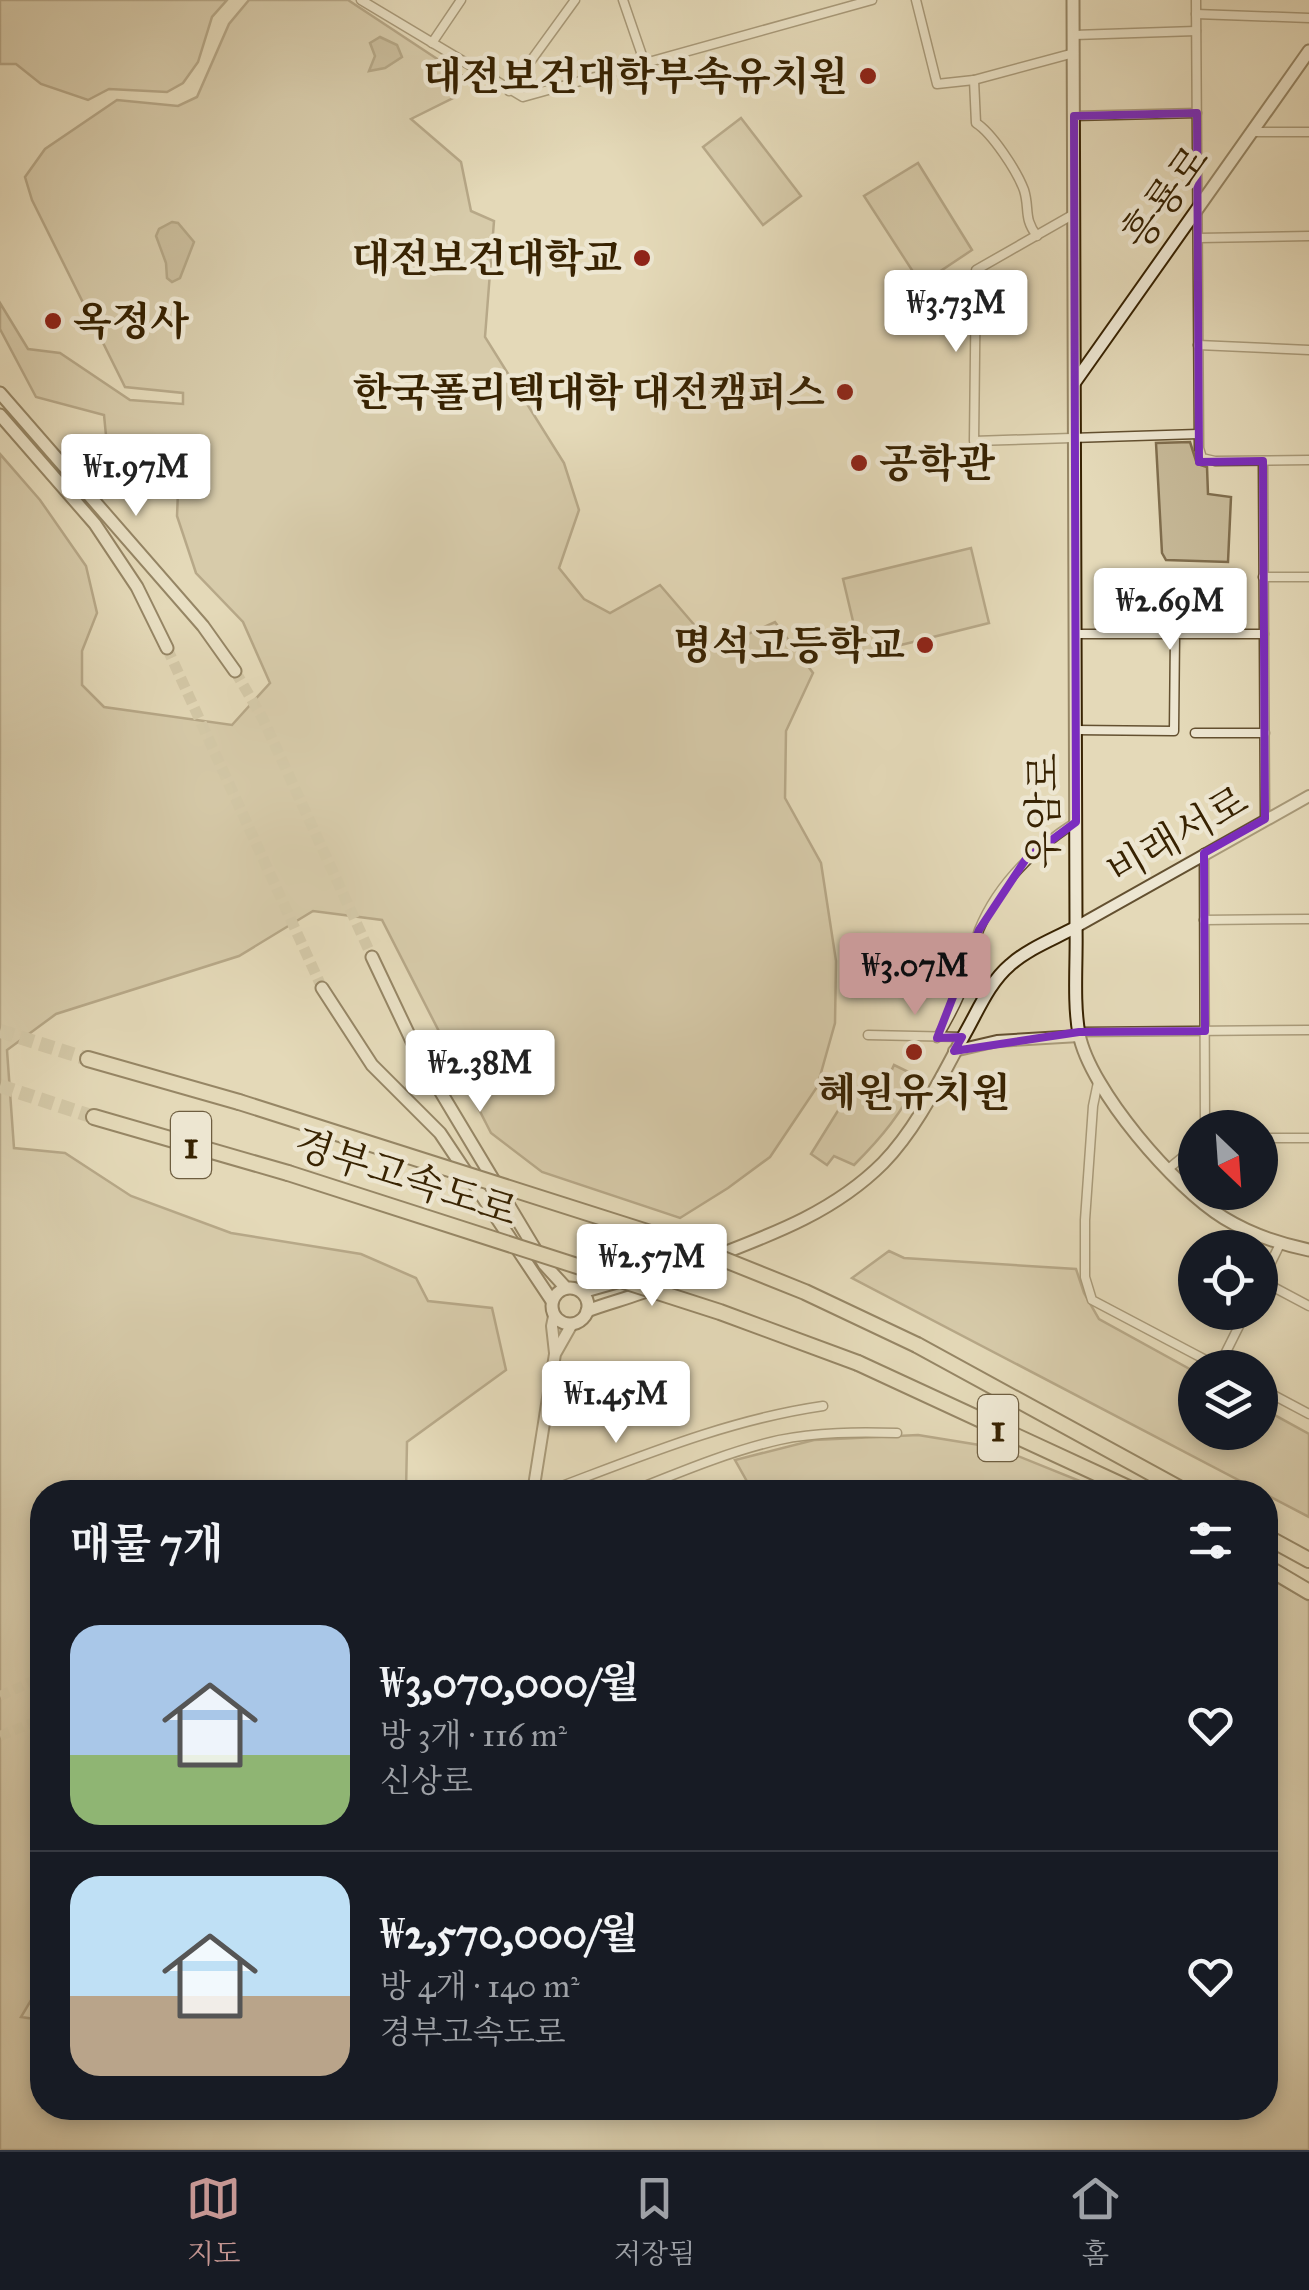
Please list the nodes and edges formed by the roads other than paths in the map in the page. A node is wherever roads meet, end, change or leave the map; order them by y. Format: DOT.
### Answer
graph roads {
  1 [pos="362,0"];
  2 [pos="461,0"];
  3 [pos="574,0"];
  4 [pos="624,0"];
  5 [pos="828,0"];
  6 [pos="872,0"];
  7 [pos="916,0"];
  8 [pos="1073,0"];
  9 [pos="1196,0"];
  10 [pos="831,12"];
  11 [pos="1196,14"];
  12 [pos="1309,18"];
  13 [pos="1196,31"];
  14 [pos="1074,35"];
  15 [pos="432,43"];
  16 [pos="1309,51"];
  17 [pos="1074,54"];
  18 [pos="645,64"];
  19 [pos="974,80"];
  20 [pos="509,91"];
  21 [pos="1197,113"];
  22 [pos="1074,116"];
  23 [pos="1253,132"];
  24 [pos="1309,132"];
  25 [pos="1197,206"];
  26 [pos="1074,214"];
  27 [pos="1037,236"];
  28 [pos="1309,236"];
  29 [pos="1199,238"];
  30 [pos="1198,345"];
  31 [pos="1309,350"];
  32 [pos="1074,382"];
  33 [pos="0,393"];
  34 [pos="0,415"];
  35 [pos="1198,434"];
  36 [pos="1074,439"];
  37 [pos="1262,460"];
  38 [pos="1309,460"];
  39 [pos="1264,576"];
  40 [pos="1309,577"];
  41 [pos="1075,634"];
  42 [pos="1175,634"];
  43 [pos="1264,634"];
  44 [pos="168,648"];
  45 [pos="235,671"];
  46 [pos="1076,730"];
  47 [pos="1195,733"];
  48 [pos="1265,733"];
  49 [pos="1309,796"];
  50 [pos="1265,819"];
  51 [pos="1076,822"];
  52 [pos="1204,853"];
  53 [pos="1309,919"];
  54 [pos="1204,920"];
  55 [pos="1076,927"];
  56 [pos="372,957"];
  57 [pos="322,988"];
  58 [pos="1309,1030"];
  59 [pos="1205,1031"];
  60 [pos="1079,1034"];
  61 [pos="868,1036"];
  62 [pos="962,1037"];
  63 [pos="937,1038"];
  64 [pos="954,1051"];
  65 [pos="88,1059"];
  66 [pos="1099,1079"];
  67 [pos="1205,1110"];
  68 [pos="94,1118"];
  69 [pos="1278,1138"];
  70 [pos="1309,1138"];
  71 [pos="1178,1161"];
  72 [pos="1168,1170"];
  73 [pos="1280,1244"];
  74 [pos="1278,1248"];
  75 [pos="1309,1250"];
  76 [pos="690,1266"];
  77 [pos="566,1288"];
  78 [pos="1278,1291"];
  79 [pos="582,1292"];
  80 [pos="552,1301"];
  81 [pos="1309,1306"];
  82 [pos="587,1311"];
  83 [pos="554,1316"];
  84 [pos="572,1324"];
  85 [pos="1188,1350"];
  86 [pos="556,1354"];
  87 [pos="1278,1398"];
  88 [pos="822,1406"];
  89 [pos="1309,1414"];
  90 [pos="896,1433"];
  91 [pos="535,1480"];
  92 [pos="578,1480"];
  93 [pos="661,1480"];
  94 [pos="1111,1480"];
  95 [pos="1164,1480"];
  96 [pos="1278,1543"];
  97 [pos="1309,1560"];
  98 [pos="1278,1574"];
  99 [pos="1309,1592"];
  1 -- 15 [label="street"];
  2 -- 15 [label="street"];
  3 -- 20 [label="street"];
  4 -- 18 [label="street"];
  5 -- 10 [label="street"];
  6 -- 10 [label="street"];
  7 -- 19 [label="street"];
  8 -- 14 [label="main road, 우암로"];
  9 -- 11 [label="street"];
  10 -- 18 [label="street"];
  11 -- 12 [label="street"];
  11 -- 13 [label="street"];
  13 -- 14 [label="street"];
  13 -- 21 [label="street"];
  14 -- 17 [label="main road, 우암로"];
  15 -- 20 [label="street"];
  16 -- 23 [label="main road, 흥룡로"];
  17 -- 19 [label="street"];
  17 -- 22 [label="main road, 우암로"];
  18 -- 20 [label="street"];
  19 -- 27 [label="street"];
  21 -- 22 [label="street"];
  21 -- 25 [label="street"];
  22 -- 26 [label="main road, 우암로"];
  23 -- 24 [label="street"];
  23 -- 25 [label="main road, 흥룡로"];
  25 -- 29 [label="street"];
  25 -- 32 [label="main road, 흥룡로"];
  26 -- 27 [label="street"];
  26 -- 32 [label="main road, 우암로"];
  27 -- 36 [label="street"];
  28 -- 29 [label="street"];
  29 -- 30 [label="street"];
  30 -- 31 [label="street"];
  30 -- 35 [label="street"];
  32 -- 36 [label="main road, 우암로"];
  33 -- 45 [label="main road"];
  34 -- 44 [label="main road"];
  35 -- 36 [label="street"];
  35 -- 37 [label="street"];
  36 -- 41 [label="main road, 우암로"];
  37 -- 38 [label="street"];
  37 -- 39 [label="street"];
  39 -- 40 [label="street"];
  39 -- 43 [label="street"];
  41 -- 42 [label="street"];
  41 -- 46 [label="main road, 우암로"];
  42 -- 43 [label="street"];
  42 -- 46 [label="street"];
  43 -- 48 [label="street"];
  46 -- 51 [label="main road, 우암로"];
  47 -- 48 [label="street"];
  48 -- 50 [label="street"];
  49 -- 50 [label="street, 비래서로"];
  50 -- 52 [label="street, 비래서로"];
  51 -- 55 [label="main road, 우암로"];
  51 -- 63 [label="street"];
  52 -- 54 [label="street"];
  52 -- 55 [label="street, 비래서로"];
  53 -- 54 [label="street"];
  54 -- 59 [label="street"];
  55 -- 60 [label="main road, 우암로"];
  55 -- 62 [label="main road"];
  56 -- 77 [label="main road"];
  57 -- 80 [label="main road"];
  58 -- 59 [label="street"];
  59 -- 60 [label="street"];
  59 -- 67 [label="street"];
  60 -- 64 [label="street"];
  60 -- 66 [label="main road, 우암로"];
  61 -- 63 [label="street"];
  62 -- 63 [label="street"];
  62 -- 64 [label="main road"];
  64 -- 76 [label="main road"];
  65 -- 95 [label="highway, 경부고속도로 / 1, bridge"];
  66 -- 72 [label="main road, 우암로"];
  66 -- 85 [label="street"];
  68 -- 94 [label="highway, 경부고속도로 / 1, bridge"];
  69 -- 70 [label="street"];
  71 -- 72 [label="street"];
  72 -- 73 [label="main road, 우암로"];
  73 -- 74 [label="street"];
  73 -- 75 [label="main road, 우암로"];
  76 -- 79 [label="main road"];
  76 -- 82 [label="main road"];
  77 -- 79 [label="main road"];
  77 -- 80 [label="main road"];
  78 -- 81 [label="street"];
  79 -- 82 [label="main road"];
  80 -- 83 [label="main road"];
  82 -- 84 [label="main road"];
  83 -- 84 [label="main road"];
  83 -- 86 [label="street"];
  84 -- 86 [label="street"];
  86 -- 91 [label="street"];
  87 -- 89 [label="street"];
  88 -- 92 [label="street"];
  90 -- 93 [label="street"];
  96 -- 97 [label="highway"];
  98 -- 99 [label="highway"];
}
